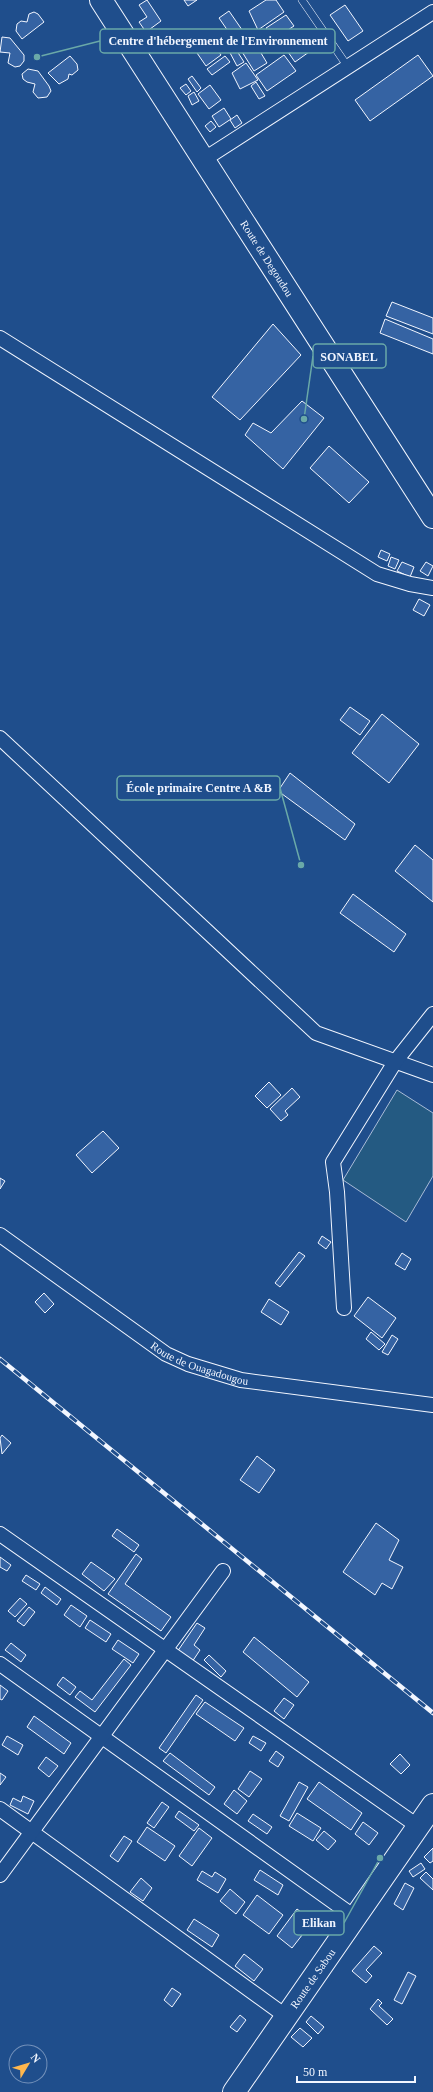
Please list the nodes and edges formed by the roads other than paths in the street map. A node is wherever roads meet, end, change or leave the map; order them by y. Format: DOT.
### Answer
graph roads {
  1 [pos="101,0"];
  2 [pos="302,0"];
  3 [pos="433,12"];
  4 [pos="348,67"];
  5 [pos="203,160"];
  6 [pos="0,338"];
  7 [pos="433,517"];
  8 [pos="433,588"];
  9 [pos="0,738"];
  10 [pos="433,1014"];
  11 [pos="395,1062"];
  12 [pos="433,1075"];
  13 [pos="0,1235"];
  14 [pos="344,1308"];
  15 [pos="433,1405"];
  16 [pos="0,1534"];
  17 [pos="223,1571"];
  18 [pos="165,1649"];
  19 [pos="0,1664"];
  20 [pos="102,1736"];
  21 [pos="433,1805"];
  22 [pos="0,1809"];
  23 [pos="418,1827"];
  24 [pos="32,1832"];
  25 [pos="0,1875"];
  26 [pos="356,1918"];
  27 [pos="287,2017"];
  28 [pos="234,2092"];
  1 -- 5 [label="main road, Route de Degoudou"];
  2 -- 4 [label="lane"];
  3 -- 4 [label="street"];
  4 -- 5 [label="street"];
  5 -- 7 [label="main road, Route de Degoudou"];
  6 -- 8 [label="street"];
  9 -- 11 [label="street"];
  10 -- 11 [label="street"];
  11 -- 12 [label="street"];
  11 -- 14 [label="street"];
  13 -- 15 [label="street, Route de Ouagadougou"];
  16 -- 18 [label="street"];
  17 -- 18 [label="street"];
  18 -- 20 [label="street"];
  18 -- 23 [label="street"];
  19 -- 20 [label="street"];
  20 -- 24 [label="street"];
  20 -- 26 [label="street"];
  21 -- 23 [label="main road, Route de Sabou"];
  22 -- 24 [label="street"];
  23 -- 26 [label="main road, Route de Sabou"];
  24 -- 25 [label="street"];
  24 -- 27 [label="street"];
  26 -- 27 [label="main road, Route de Sabou"];
  27 -- 28 [label="main road, Route de Sabou"];
}
